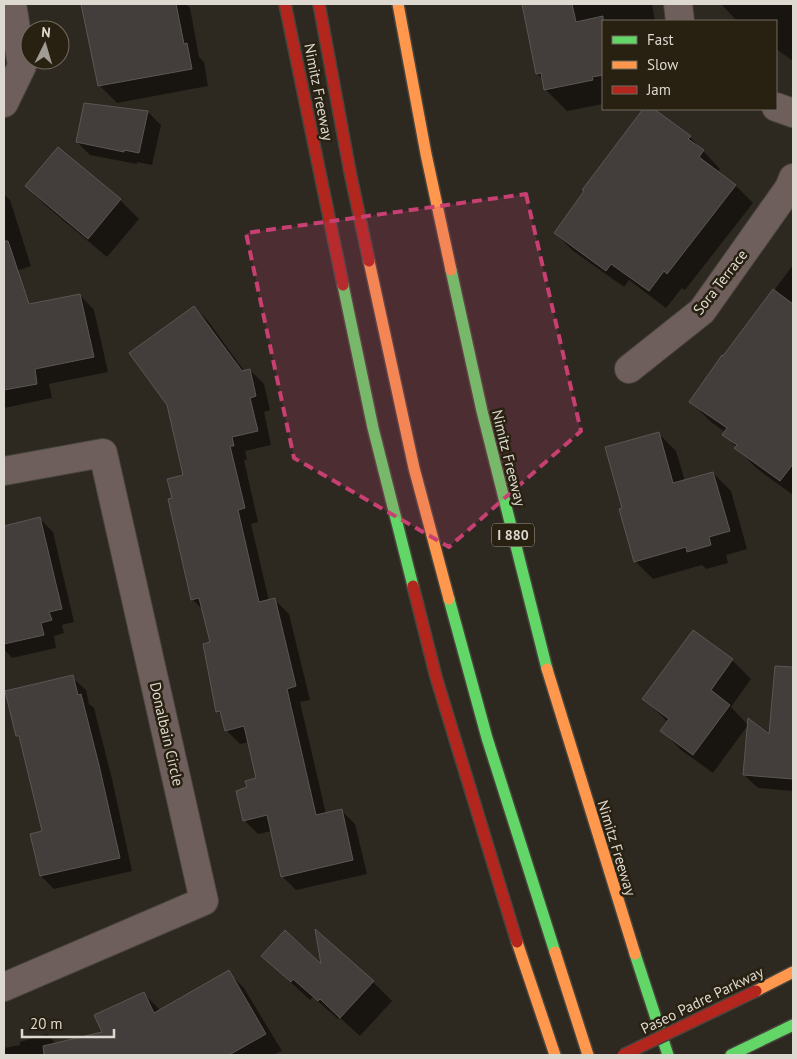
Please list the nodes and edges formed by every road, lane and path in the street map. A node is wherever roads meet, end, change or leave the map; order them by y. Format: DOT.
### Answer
graph roads {
  1 [pos="12,4"];
  2 [pos="285,4"];
  3 [pos="319,4"];
  4 [pos="398,4"];
  5 [pos="678,4"];
  6 [pos="680,20"];
  7 [pos="4,102"];
  8 [pos="777,107"];
  9 [pos="793,113"];
  10 [pos="793,178"];
  11 [pos="630,369"];
  12 [pos="4,471"];
  13 [pos="793,972"];
  14 [pos="4,987"];
  15 [pos="793,1025"];
  16 [pos="555,1055"];
  17 [pos="588,1055"];
  18 [pos="623,1055"];
  19 [pos="668,1055"];
  20 [pos="731,1055"];
  1 -- 7 [label="street"];
  2 -- 16 [label="main road, Nimitz Freeway"];
  3 -- 17 [label="main road"];
  4 -- 19 [label="main road, Nimitz Freeway / I 880"];
  5 -- 6 [label="street"];
  8 -- 9 [label="street"];
  10 -- 11 [label="street, Sora Terrace"];
  12 -- 14 [label="street, Donalbain Circle"];
  13 -- 18 [label="main road, Paseo Padre Parkway, bridge"];
  15 -- 20 [label="main road"];
}
